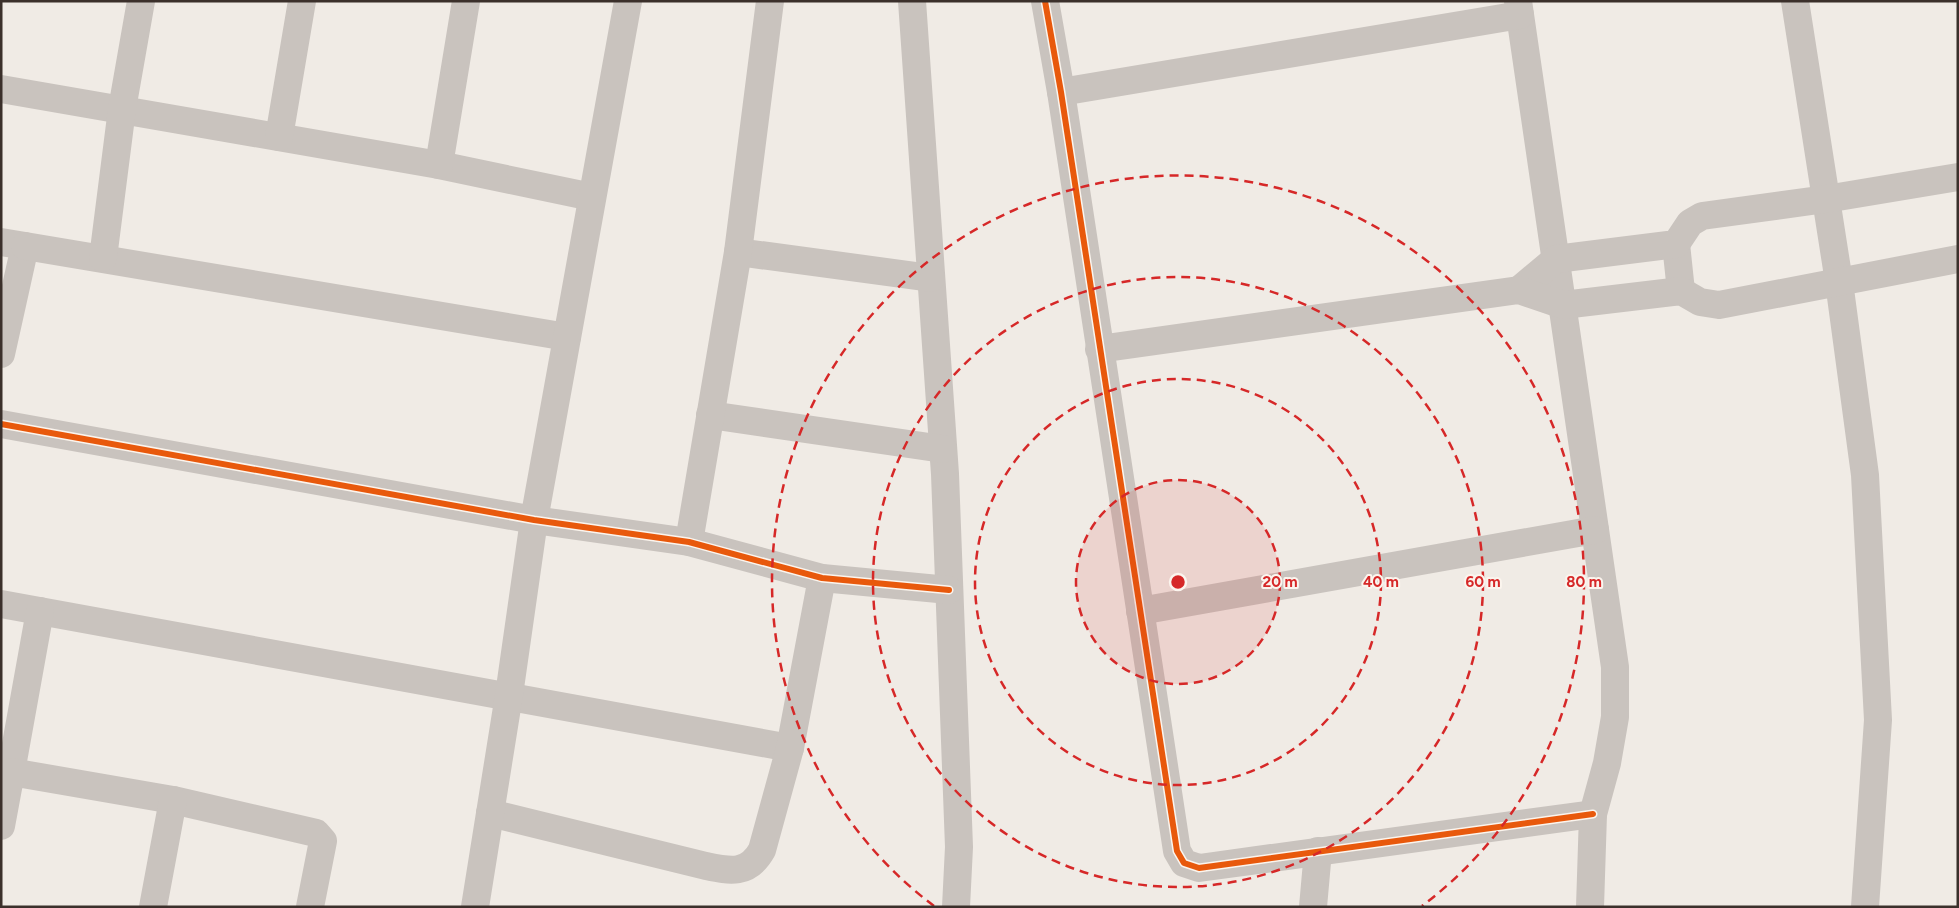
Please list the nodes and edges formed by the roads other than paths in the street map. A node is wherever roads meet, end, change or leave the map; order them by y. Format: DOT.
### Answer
graph roads {
  1 [pos="141,1"];
  2 [pos="302,1"];
  3 [pos="466,1"];
  4 [pos="628,1"];
  5 [pos="770,1"];
  6 [pos="912,1"];
  7 [pos="1045,1"];
  8 [pos="1795,1"];
  9 [pos="1519,8"];
  10 [pos="1,88"];
  11 [pos="1061,92"];
  12 [pos="122,109"];
  13 [pos="279,137"];
  14 [pos="439,165"];
  15 [pos="1958,177"];
  16 [pos="592,197"];
  17 [pos="1826,200"];
  18 [pos="13,244"];
  19 [pos="1676,244"];
  20 [pos="738,252"];
  21 [pos="102,258"];
  22 [pos="1556,259"];
  23 [pos="1958,259"];
  24 [pos="931,278"];
  25 [pos="1839,282"];
  26 [pos="1519,290"];
  27 [pos="1681,291"];
  28 [pos="1563,305"];
  29 [pos="567,337"];
  30 [pos="1099,349"];
  31 [pos="1,354"];
  32 [pos="710,416"];
  33 [pos="1,424"];
  34 [pos="943,449"];
  35 [pos="534,520"];
  36 [pos="1595,530"];
  37 [pos="689,542"];
  38 [pos="822,578"];
  39 [pos="949,590"];
  40 [pos="1,604"];
  41 [pos="40,611"];
  42 [pos="1140,611"];
  43 [pos="509,695"];
  44 [pos="790,748"];
  45 [pos="6,771"];
  46 [pos="173,800"];
  47 [pos="490,813"];
  48 [pos="1593,814"];
  49 [pos="1,826"];
  50 [pos="1318,851"];
  51 [pos="153,907"];
  52 [pos="310,907"];
  53 [pos="474,907"];
  54 [pos="956,907"];
  55 [pos="1313,907"];
  56 [pos="1590,907"];
  57 [pos="1865,907"];
  1 -- 12 [label="street"];
  2 -- 13 [label="street"];
  3 -- 14 [label="street"];
  4 -- 16 [label="street"];
  5 -- 20 [label="street"];
  6 -- 24 [label="street"];
  7 -- 11 [label="street"];
  8 -- 17 [label="street"];
  9 -- 11 [label="street"];
  9 -- 22 [label="street"];
  10 -- 12 [label="street"];
  11 -- 30 [label="street"];
  12 -- 13 [label="street"];
  12 -- 21 [label="street"];
  13 -- 14 [label="street"];
  14 -- 16 [label="street"];
  15 -- 17 [label="street"];
  16 -- 29 [label="street"];
  17 -- 19 [label="street"];
  17 -- 25 [label="street"];
  18 -- 21 [label="street"];
  18 -- 31 [label="street"];
  19 -- 22 [label="street"];
  19 -- 27 [label="street"];
  20 -- 24 [label="street"];
  20 -- 32 [label="street"];
  21 -- 29 [label="street"];
  22 -- 26 [label="street"];
  22 -- 28 [label="street"];
  23 -- 25 [label="street"];
  24 -- 34 [label="street"];
  25 -- 27 [label="street"];
  25 -- 57 [label="street"];
  26 -- 28 [label="street"];
  26 -- 30 [label="street"];
  27 -- 28 [label="street"];
  28 -- 36 [label="street"];
  29 -- 35 [label="street"];
  30 -- 42 [label="street"];
  32 -- 34 [label="street"];
  32 -- 37 [label="street"];
  33 -- 35 [label="street"];
  34 -- 39 [label="street"];
  35 -- 37 [label="street"];
  35 -- 43 [label="street"];
  36 -- 42 [label="street"];
  36 -- 48 [label="street"];
  37 -- 38 [label="street"];
  38 -- 39 [label="street"];
  38 -- 44 [label="street"];
  39 -- 54 [label="street"];
  40 -- 41 [label="street"];
  41 -- 43 [label="street"];
  41 -- 45 [label="street"];
  42 -- 50 [label="street"];
  43 -- 44 [label="street"];
  43 -- 47 [label="street"];
  44 -- 47 [label="street"];
  45 -- 46 [label="street"];
  45 -- 49 [label="street"];
  46 -- 51 [label="street"];
  46 -- 52 [label="street"];
  47 -- 53 [label="street"];
  48 -- 50 [label="street"];
  48 -- 56 [label="street"];
  50 -- 55 [label="street"];
}
